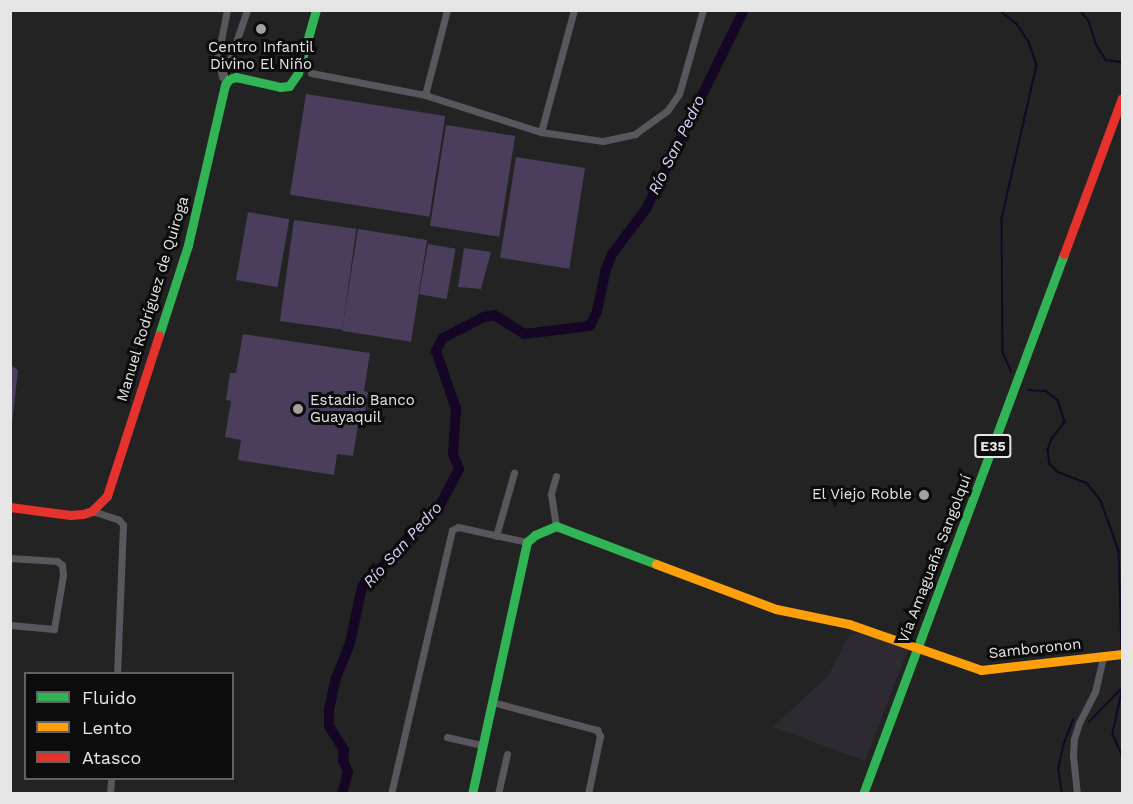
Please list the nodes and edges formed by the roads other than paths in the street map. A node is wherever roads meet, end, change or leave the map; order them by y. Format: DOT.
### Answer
graph roads {
  1 [pos="227,10"];
  2 [pos="316,10"];
  3 [pos="447,10"];
  4 [pos="574,10"];
  5 [pos="703,10"];
  6 [pos="245,12"];
  7 [pos="311,73"];
  8 [pos="225,85"];
  9 [pos="425,95"];
  10 [pos="1122,99"];
  11 [pos="541,132"];
  12 [pos="514,473"];
  13 [pos="556,476"];
  14 [pos="10,507"];
  15 [pos="92,511"];
  16 [pos="556,526"];
  17 [pos="496,536"];
  18 [pos="526,542"];
  19 [pos="10,558"];
  20 [pos="10,625"];
  21 [pos="918,647"];
  22 [pos="1122,654"];
  23 [pos="1106,656"];
  24 [pos="117,672"];
  25 [pos="492,702"];
  26 [pos="447,737"];
  27 [pos="482,745"];
  28 [pos="507,754"];
  29 [pos="392,794"];
  30 [pos="472,794"];
  31 [pos="498,794"];
  32 [pos="588,794"];
  33 [pos="863,794"];
  34 [pos="1077,794"];
  1 -- 8 [label="street"];
  2 -- 8 [label="main road"];
  3 -- 9 [label="street"];
  4 -- 11 [label="street"];
  5 -- 11 [label="street"];
  6 -- 8 [label="street"];
  7 -- 9 [label="street"];
  8 -- 15 [label="main road, Manuel Rodríguez de Quiroga"];
  9 -- 11 [label="street"];
  10 -- 21 [label="main road, Vía Amaguaña Sangolquí / E35"];
  12 -- 17 [label="street"];
  13 -- 16 [label="street"];
  14 -- 15 [label="main road"];
  15 -- 24 [label="street"];
  16 -- 18 [label="main road"];
  16 -- 21 [label="main road, Samboronon"];
  17 -- 18 [label="street"];
  17 -- 29 [label="street"];
  18 -- 25 [label="main road"];
  19 -- 20 [label="street"];
  21 -- 23 [label="main road, Samboronon"];
  21 -- 33 [label="main road, Vía Amaguaña Sangolquí / E35"];
  22 -- 23 [label="main road, Samboronon"];
  23 -- 34 [label="street"];
  25 -- 27 [label="main road"];
  25 -- 32 [label="street"];
  26 -- 27 [label="street"];
  27 -- 30 [label="main road"];
  28 -- 31 [label="street"];
}
